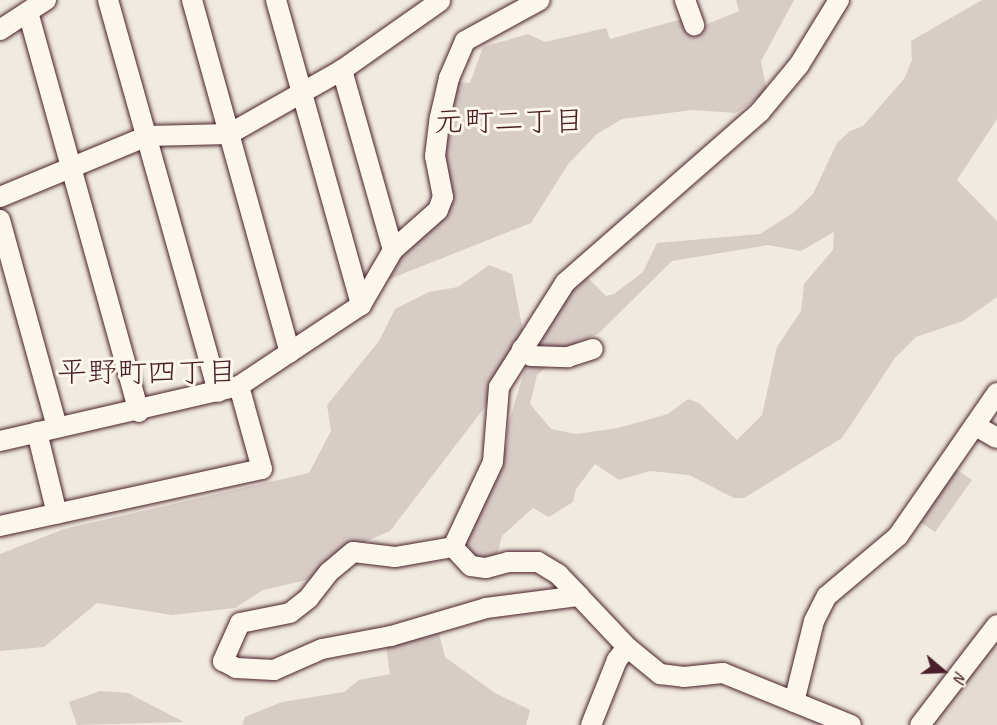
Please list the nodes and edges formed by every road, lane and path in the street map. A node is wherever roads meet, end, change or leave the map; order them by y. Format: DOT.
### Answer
graph roads {
  1 [pos="46,0"];
  2 [pos="108,0"];
  3 [pos="192,0"];
  4 [pos="276,0"];
  5 [pos="540,0"];
  6 [pos="685,0"];
  7 [pos="839,0"];
  8 [pos="440,1"];
  9 [pos="28,12"];
  10 [pos="694,25"];
  11 [pos="0,30"];
  12 [pos="342,70"];
  13 [pos="302,96"];
  14 [pos="229,134"];
  15 [pos="147,136"];
  16 [pos="72,166"];
  17 [pos="0,197"];
  18 [pos="0,220"];
  19 [pos="393,250"];
  20 [pos="361,305"];
  21 [pos="522,349"];
  22 [pos="593,349"];
  23 [pos="290,353"];
  24 [pos="239,386"];
  25 [pos="218,392"];
  26 [pos="997,393"];
  27 [pos="139,412"];
  28 [pos="976,426"];
  29 [pos="57,427"];
  30 [pos="37,432"];
  31 [pos="997,438"];
  32 [pos="0,441"];
  33 [pos="57,514"];
  34 [pos="0,526"];
  35 [pos="453,548"];
  36 [pos="579,596"];
  37 [pos="997,625"];
  38 [pos="627,647"];
  39 [pos="794,702"];
  40 [pos="591,725"];
  41 [pos="851,725"];
  42 [pos="920,725"];
  1 -- 9 [label="street"];
  2 -- 15 [label="street"];
  3 -- 14 [label="street"];
  4 -- 13 [label="street"];
  5 -- 19 [label="street"];
  6 -- 10 [label="street"];
  7 -- 21 [label="street"];
  8 -- 12 [label="street"];
  9 -- 11 [label="street"];
  9 -- 16 [label="street"];
  12 -- 13 [label="street"];
  12 -- 19 [label="street"];
  13 -- 14 [label="street"];
  13 -- 20 [label="street"];
  14 -- 15 [label="street"];
  14 -- 23 [label="street"];
  15 -- 16 [label="street"];
  15 -- 25 [label="street"];
  16 -- 17 [label="street"];
  16 -- 27 [label="street"];
  18 -- 29 [label="street"];
  19 -- 20 [label="street"];
  20 -- 23 [label="street"];
  21 -- 22 [label="street"];
  21 -- 35 [label="street"];
  23 -- 24 [label="street"];
  24 -- 25 [label="street"];
  24 -- 33 [label="street"];
  25 -- 27 [label="street"];
  26 -- 28 [label="street"];
  27 -- 29 [label="street"];
  28 -- 31 [label="street"];
  28 -- 39 [label="street"];
  29 -- 30 [label="street"];
  30 -- 32 [label="street"];
  30 -- 33 [label="street"];
  33 -- 34 [label="street"];
  35 -- 36 [label="street"];
  35 -- 36 [label="street"];
  36 -- 38 [label="street"];
  37 -- 42 [label="street"];
  38 -- 39 [label="street"];
  38 -- 40 [label="street"];
  39 -- 41 [label="street"];
}
